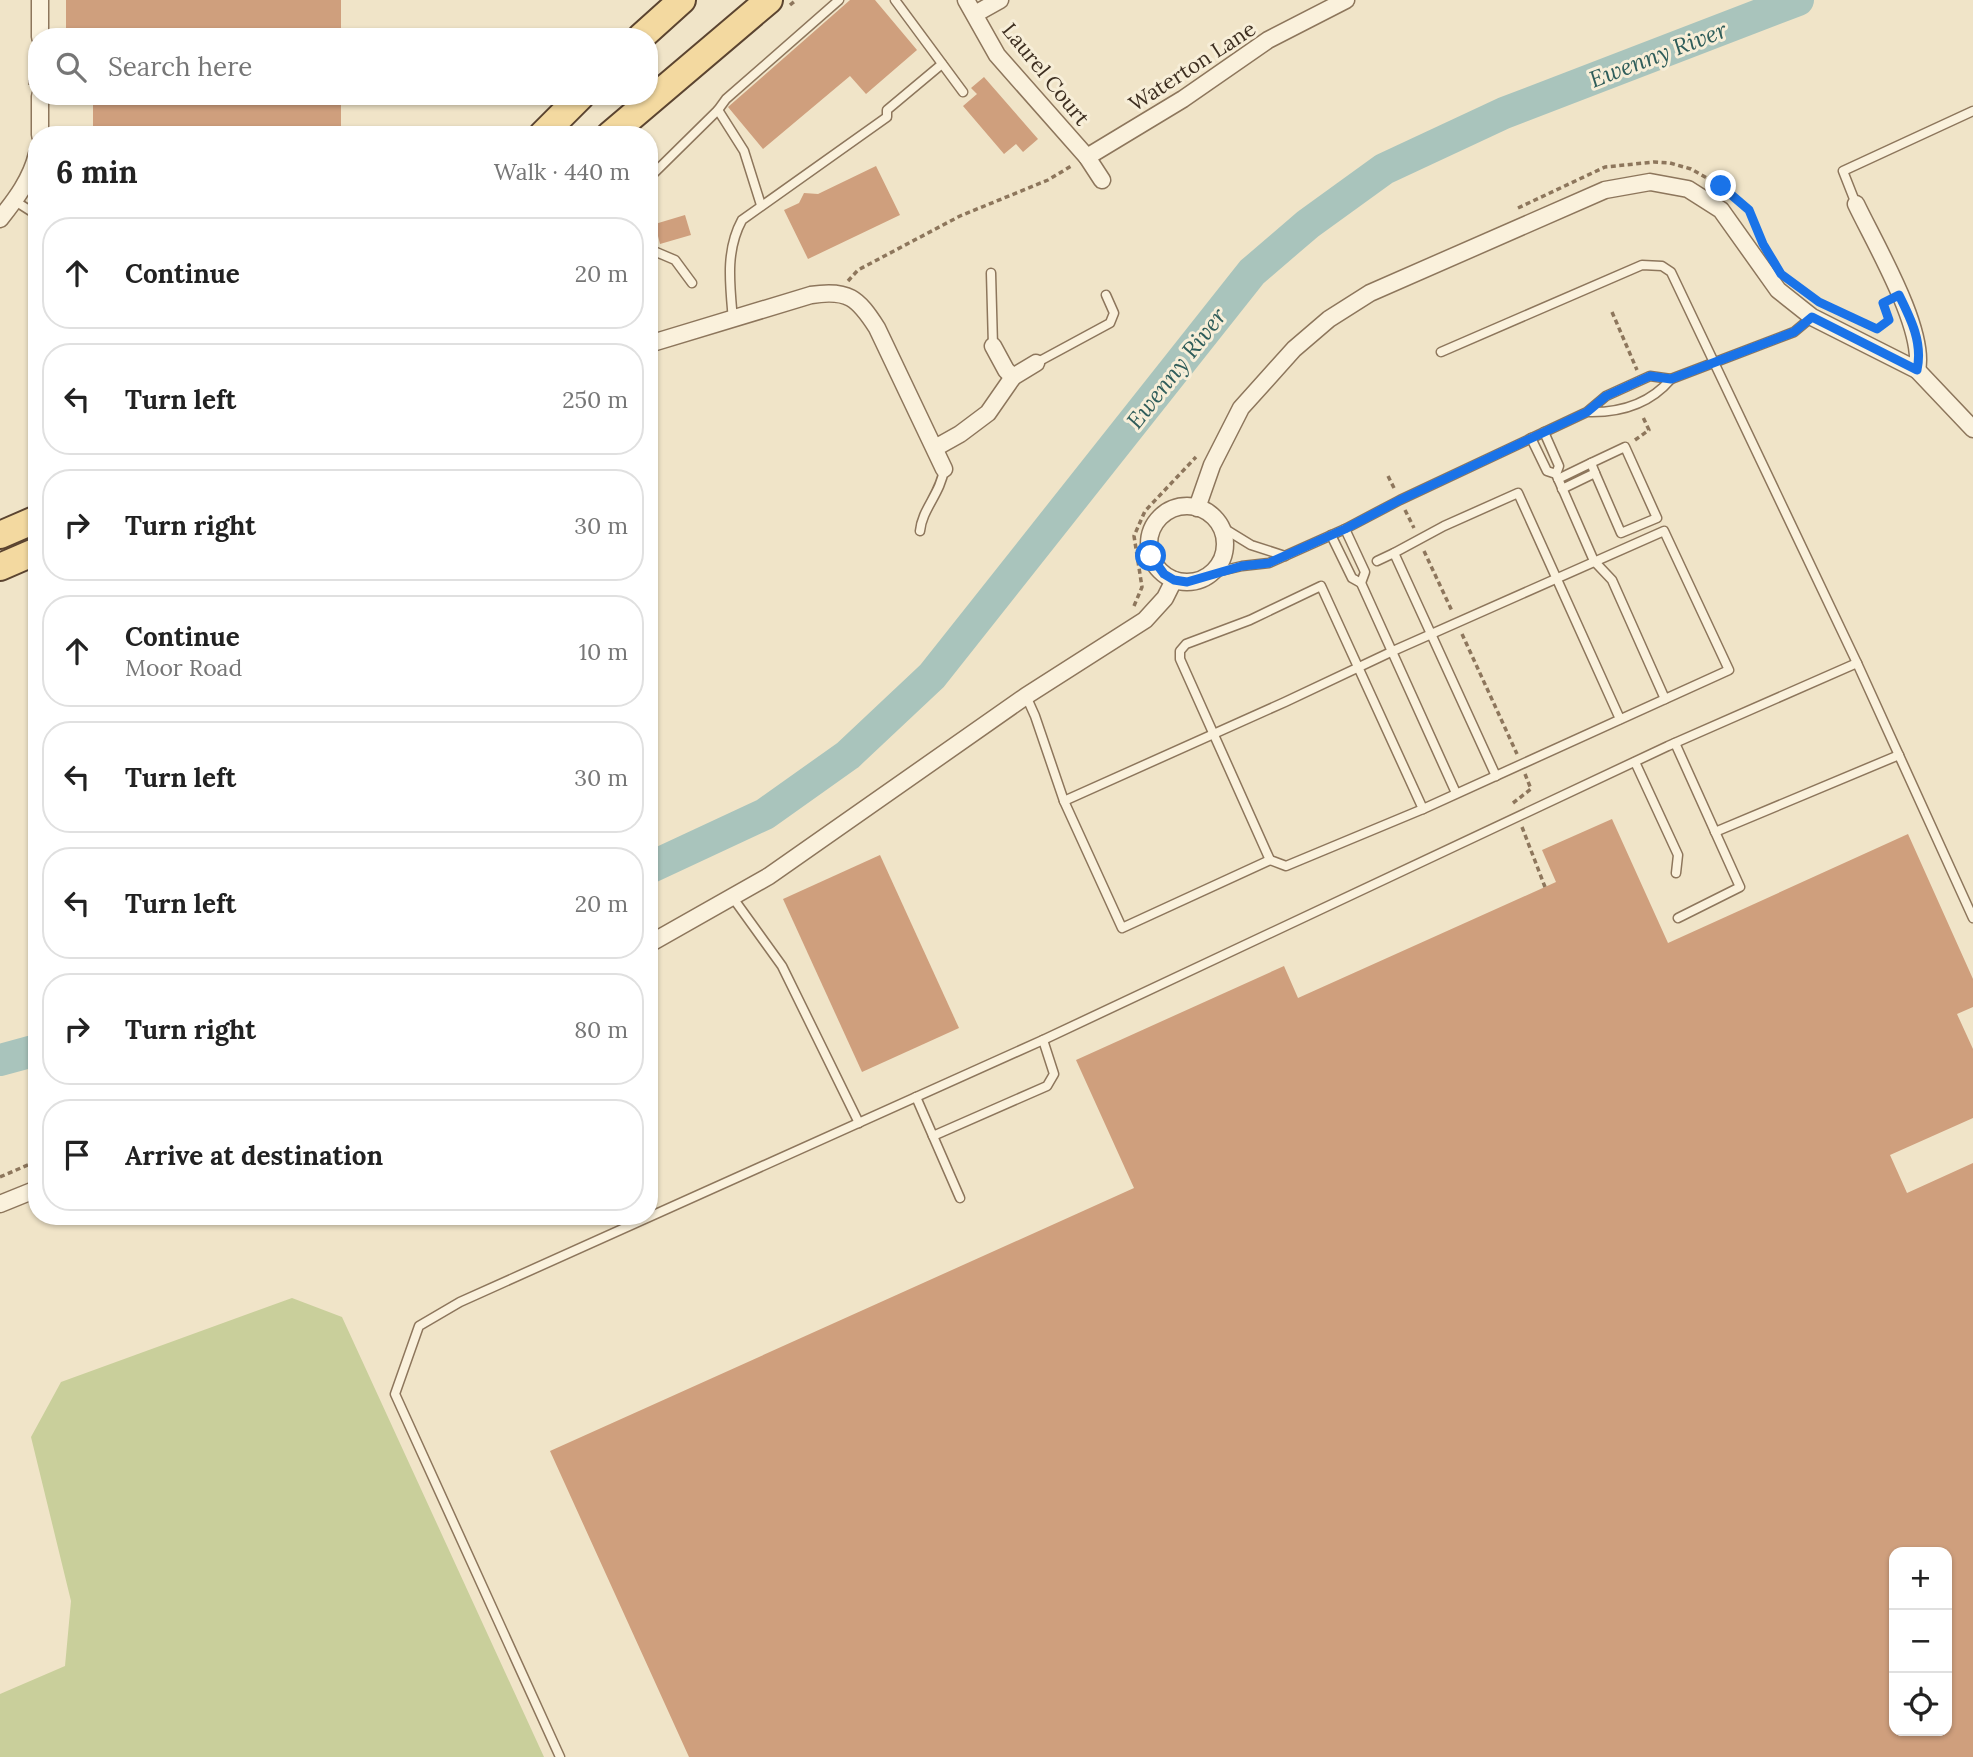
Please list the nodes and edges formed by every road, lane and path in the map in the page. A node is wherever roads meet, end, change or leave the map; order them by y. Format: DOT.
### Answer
graph roads {
  1 [pos="40,0"];
  2 [pos="682,0"];
  3 [pos="769,0"];
  4 [pos="839,0"];
  5 [pos="895,0"];
  6 [pos="1000,0"];
  7 [pos="1346,0"];
  8 [pos="971,5"];
  9 [pos="40,28"];
  10 [pos="651,28"];
  11 [pos="942,64"];
  12 [pos="963,92"];
  13 [pos="658,94"];
  14 [pos="40,105"];
  15 [pos="572,105"];
  16 [pos="645,105"];
  17 [pos="718,110"];
  18 [pos="1973,111"];
  19 [pos="40,126"];
  20 [pos="551,126"];
  21 [pos="621,126"];
  22 [pos="1087,157"];
  23 [pos="658,169"];
  24 [pos="28,178"];
  25 [pos="1102,180"];
  26 [pos="15,201"];
  27 [pos="1856,204"];
  28 [pos="761,205"];
  29 [pos="28,209"];
  30 [pos="1507,213"];
  31 [pos="0,219"];
  32 [pos="1759,233"];
  33 [pos="658,253"];
  34 [pos="991,273"];
  35 [pos="692,283"];
  36 [pos="842,293"];
  37 [pos="1105,295"];
  38 [pos="1899,295"];
  39 [pos="1812,317"];
  40 [pos="733,320"];
  41 [pos="1866,326"];
  42 [pos="658,339"];
  43 [pos="993,346"];
  44 [pos="1441,352"];
  45 [pos="1715,362"];
  46 [pos="1036,363"];
  47 [pos="1917,370"];
  48 [pos="1013,377"];
  49 [pos="1671,379"];
  50 [pos="1587,412"];
  51 [pos="1973,429"];
  52 [pos="1544,432"];
  53 [pos="1531,438"];
  54 [pos="935,448"];
  55 [pos="1198,453"];
  56 [pos="1591,463"];
  57 [pos="944,468"];
  58 [pos="1595,473"];
  59 [pos="1388,476"];
  60 [pos="1557,476"];
  61 [pos="1562,489"];
  62 [pos="1400,500"];
  63 [pos="1197,508"];
  64 [pos="28,523"];
  65 [pos="1220,526"];
  66 [pos="1345,529"];
  67 [pos="920,531"];
  68 [pos="0,535"];
  69 [pos="1331,535"];
  70 [pos="1419,538"];
  71 [pos="1394,552"];
  72 [pos="28,555"];
  73 [pos="1284,556"];
  74 [pos="1377,561"];
  75 [pos="1594,561"];
  76 [pos="0,567"];
  77 [pos="1212,573"];
  78 [pos="1555,579"];
  79 [pos="1174,580"];
  80 [pos="1361,583"];
  81 [pos="1133,607"];
  82 [pos="1458,624"];
  83 [pos="1431,635"];
  84 [pos="1393,651"];
  85 [pos="1857,663"];
  86 [pos="1358,668"];
  87 [pos="1026,696"];
  88 [pos="1665,699"];
  89 [pos="1620,719"];
  90 [pos="1214,734"];
  91 [pos="1675,743"];
  92 [pos="1899,755"];
  93 [pos="1635,762"];
  94 [pos="1521,764"];
  95 [pos="1496,776"];
  96 [pos="1456,793"];
  97 [pos="1064,802"];
  98 [pos="1423,809"];
  99 [pos="1518,817"];
  100 [pos="1715,832"];
  101 [pos="1270,860"];
  102 [pos="1676,873"];
  103 [pos="1545,887"];
  104 [pos="733,898"];
  105 [pos="1678,918"];
  106 [pos="1973,918"];
  107 [pos="658,939"];
  108 [pos="1043,1040"];
  109 [pos="916,1097"];
  110 [pos="859,1123"];
  111 [pos="933,1136"];
  112 [pos="28,1165"];
  113 [pos="0,1177"];
  114 [pos="28,1193"];
  115 [pos="960,1198"];
  116 [pos="0,1204"];
  117 [pos="658,1213"];
  118 [pos="632,1225"];
  119 [pos="560,1757"];
  1 -- 9 [label="street"];
  2 -- 10 [label="main road"];
  3 -- 13 [label="main road"];
  4 -- 17 [label="lane"];
  5 -- 11 [label="lane"];
  6 -- 8 [label="street, Laurel Court"];
  7 -- 22 [label="street, Waterton Lane"];
  8 -- 22 [label="street, Laurel Court"];
  11 -- 12 [label="lane"];
  11 -- 28 [label="lane"];
  14 -- 19 [label="street"];
  15 -- 20 [label="main road"];
  16 -- 21 [label="main road"];
  17 -- 23 [label="lane"];
  17 -- 28 [label="lane"];
  18 -- 27 [label="lane"];
  22 -- 25 [label="street"];
  22 -- 36 [label="path"];
  24 -- 26 [label="street"];
  26 -- 29 [label="lane"];
  26 -- 31 [label="street"];
  27 -- 38 [label="street"];
  28 -- 40 [label="lane"];
  30 -- 32 [label="path"];
  33 -- 35 [label="lane"];
  34 -- 43 [label="lane"];
  36 -- 40 [label="street"];
  36 -- 54 [label="street"];
  37 -- 46 [label="lane"];
  38 -- 41 [label="path"];
  38 -- 47 [label="street"];
  39 -- 45 [label="lane"];
  39 -- 47 [label="street"];
  39 -- 63 [label="street"];
  40 -- 42 [label="street"];
  43 -- 48 [label="street"];
  44 -- 45 [label="lane"];
  45 -- 49 [label="lane"];
  45 -- 85 [label="lane"];
  46 -- 48 [label="street"];
  47 -- 51 [label="street"];
  48 -- 54 [label="street"];
  49 -- 50 [label="lane"];
  49 -- 50 [label="lane"];
  50 -- 52 [label="lane"];
  52 -- 53 [label="lane"];
  52 -- 60 [label="lane"];
  53 -- 60 [label="lane"];
  53 -- 62 [label="lane"];
  54 -- 57 [label="street"];
  55 -- 81 [label="path"];
  56 -- 58 [label="lane"];
  56 -- 58 [label="lane"];
  56 -- 60 [label="lane"];
  57 -- 67 [label="lane"];
  58 -- 61 [label="lane"];
  59 -- 62 [label="path"];
  60 -- 61 [label="lane"];
  61 -- 75 [label="lane"];
  62 -- 66 [label="lane"];
  62 -- 70 [label="path"];
  63 -- 65 [label="street"];
  63 -- 79 [label="street"];
  64 -- 68 [label="main road"];
  65 -- 73 [label="lane"];
  65 -- 77 [label="street"];
  66 -- 69 [label="lane"];
  66 -- 80 [label="lane"];
  69 -- 73 [label="lane"];
  69 -- 80 [label="lane"];
  70 -- 71 [label="lane"];
  70 -- 78 [label="lane"];
  70 -- 82 [label="path"];
  71 -- 74 [label="lane"];
  71 -- 83 [label="lane"];
  72 -- 76 [label="main road"];
  73 -- 77 [label="lane"];
  75 -- 78 [label="lane"];
  75 -- 88 [label="lane"];
  75 -- 88 [label="lane"];
  77 -- 79 [label="street"];
  78 -- 82 [label="lane"];
  78 -- 89 [label="lane"];
  79 -- 87 [label="street"];
  80 -- 84 [label="lane"];
  82 -- 83 [label="lane"];
  82 -- 94 [label="path"];
  83 -- 84 [label="lane"];
  83 -- 95 [label="lane"];
  84 -- 86 [label="lane"];
  84 -- 96 [label="lane"];
  85 -- 91 [label="lane"];
  85 -- 92 [label="lane"];
  86 -- 90 [label="lane"];
  86 -- 90 [label="lane"];
  86 -- 98 [label="lane"];
  87 -- 97 [label="lane"];
  87 -- 104 [label="street"];
  88 -- 89 [label="lane"];
  89 -- 94 [label="lane"];
  90 -- 97 [label="lane"];
  90 -- 101 [label="lane"];
  91 -- 93 [label="lane"];
  91 -- 100 [label="lane"];
  92 -- 100 [label="lane"];
  92 -- 106 [label="lane"];
  93 -- 99 [label="lane"];
  93 -- 102 [label="lane"];
  94 -- 95 [label="lane"];
  94 -- 99 [label="path"];
  95 -- 96 [label="lane"];
  96 -- 98 [label="lane"];
  97 -- 101 [label="lane"];
  98 -- 101 [label="lane"];
  99 -- 103 [label="path"];
  99 -- 108 [label="lane"];
  100 -- 105 [label="lane"];
  104 -- 107 [label="street"];
  104 -- 110 [label="lane"];
  108 -- 109 [label="lane"];
  108 -- 111 [label="lane"];
  109 -- 110 [label="lane"];
  109 -- 111 [label="lane"];
  110 -- 117 [label="lane"];
  111 -- 115 [label="lane"];
  112 -- 113 [label="path"];
  114 -- 116 [label="street"];
  118 -- 119 [label="lane"];
}
